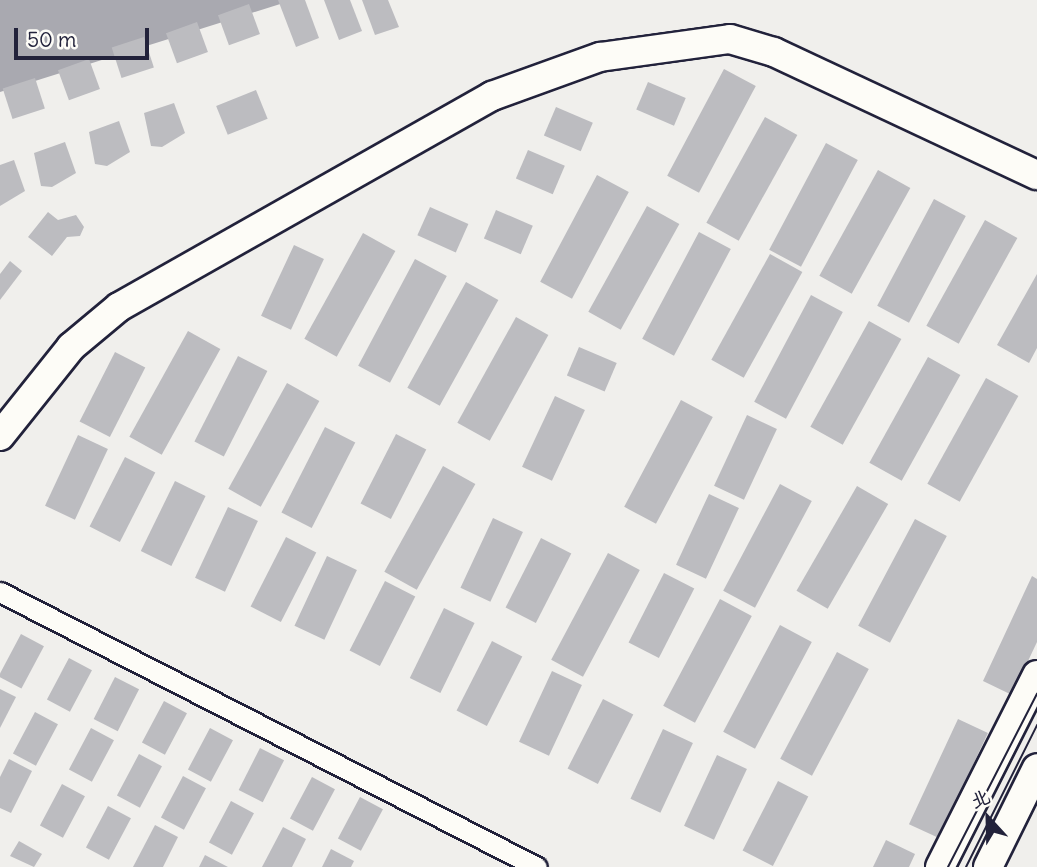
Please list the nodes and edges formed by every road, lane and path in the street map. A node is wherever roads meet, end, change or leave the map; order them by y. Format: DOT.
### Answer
graph roads {
  1 [pos="1037,175"];
  2 [pos="0,436"];
  3 [pos="0,592"];
  4 [pos="1037,675"];
  5 [pos="1037,768"];
  6 [pos="537,867"];
  7 [pos="940,867"];
  8 [pos="988,867"];
  1 -- 2 [label="street"];
  3 -- 6 [label="street"];
  4 -- 7 [label="street"];
  5 -- 8 [label="street"];
}
